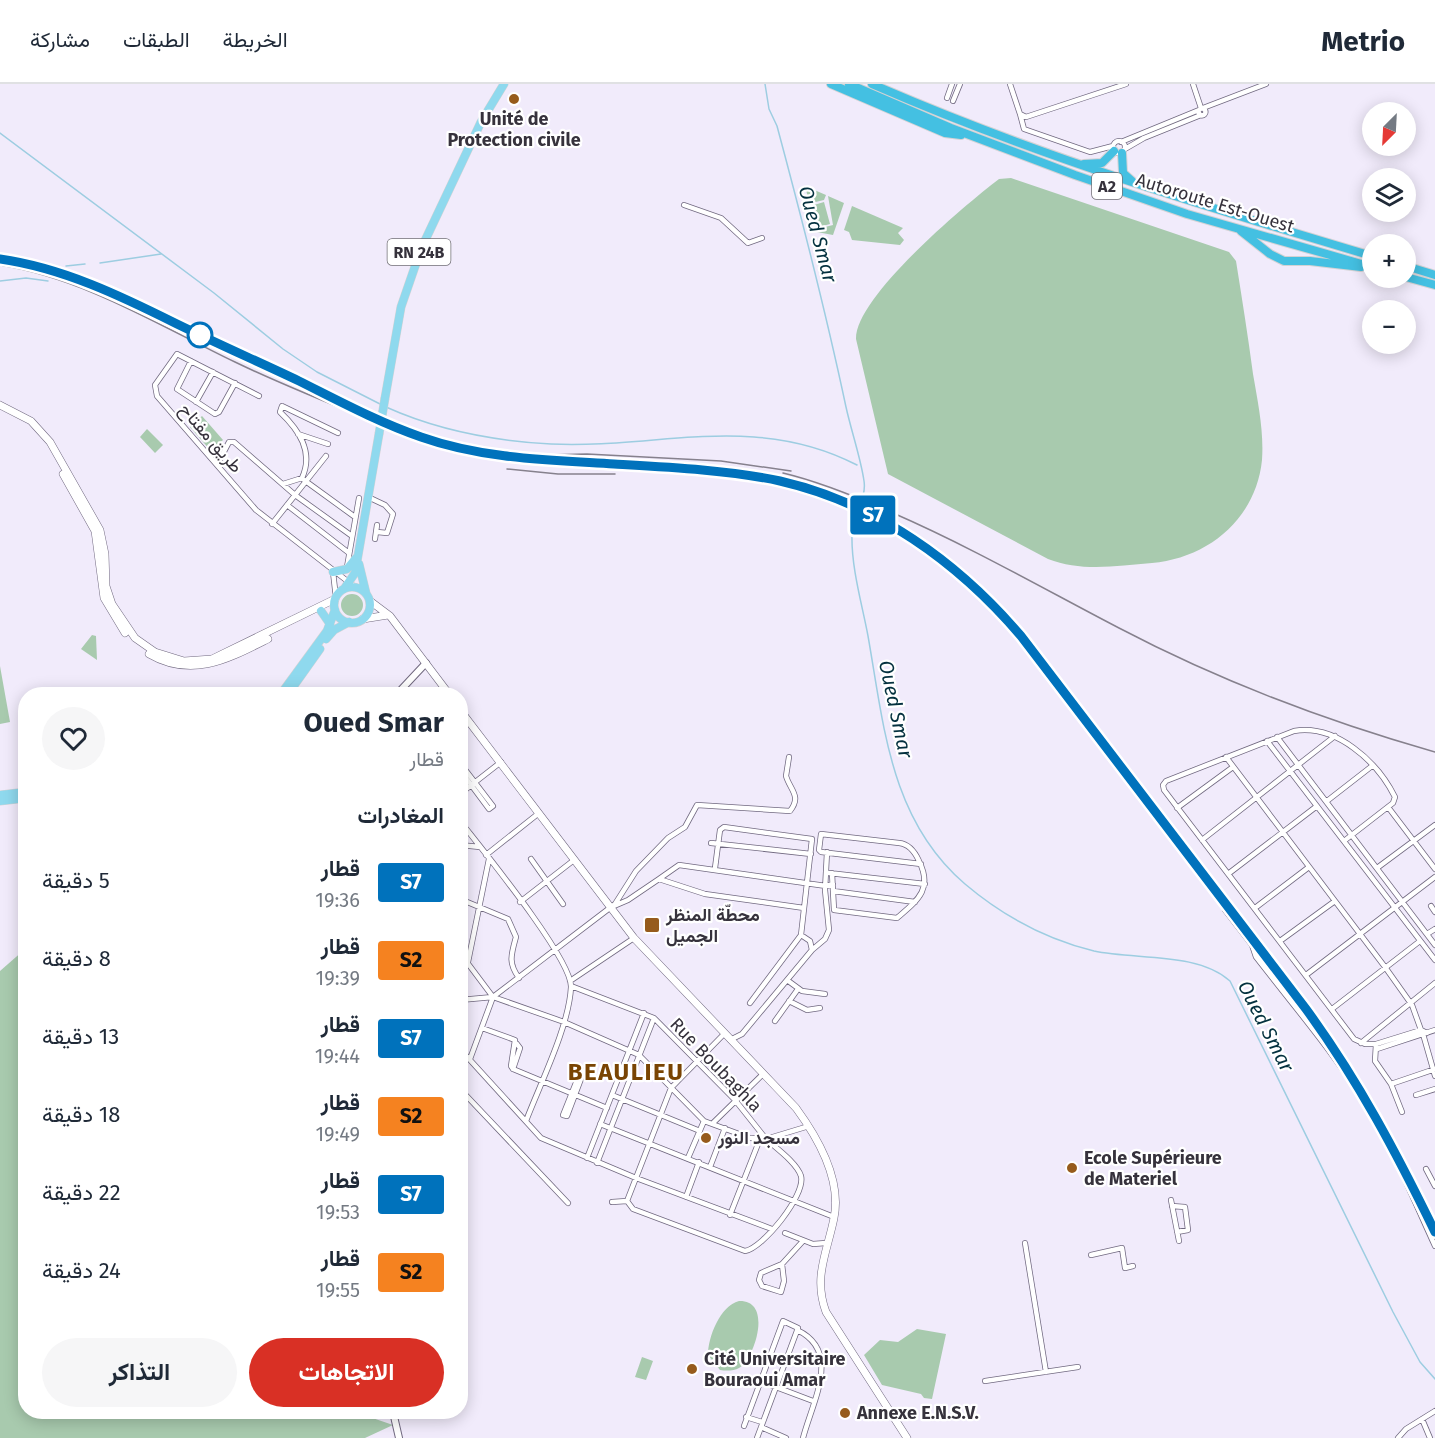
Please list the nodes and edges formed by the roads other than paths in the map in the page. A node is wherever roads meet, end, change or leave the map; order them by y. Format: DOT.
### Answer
graph roads {
  1 [pos="498,84"];
  2 [pos="504,84"];
  3 [pos="831,84"];
  4 [pos="849,84"];
  5 [pos="874,84"];
  6 [pos="952,84"];
  7 [pos="960,84"];
  8 [pos="1010,84"];
  9 [pos="1102,84"];
  10 [pos="1126,84"];
  11 [pos="1193,84"];
  12 [pos="1266,84"];
  13 [pos="1105,91"];
  14 [pos="947,98"];
  15 [pos="953,101"];
  16 [pos="1202,111"];
  17 [pos="1020,114"];
  18 [pos="484,116"];
  19 [pos="970,135"];
  20 [pos="1122,142"];
  21 [pos="1119,150"];
  22 [pos="1063,160"];
  23 [pos="1157,192"];
  24 [pos="684,205"];
  25 [pos="1236,227"];
  26 [pos="762,238"];
  27 [pos="1362,253"];
  28 [pos="1362,264"];
  29 [pos="1362,266"];
  30 [pos="1416,269"];
  31 [pos="1435,275"];
  32 [pos="1416,280"];
  33 [pos="1435,285"];
  34 [pos="191,361"];
  35 [pos="213,372"];
  36 [pos="235,383"];
  37 [pos="259,396"];
  38 [pos="196,402"];
  39 [pos="0,405"];
  40 [pos="0,410"];
  41 [pos="295,413"];
  42 [pos="291,423"];
  43 [pos="338,433"];
  44 [pos="298,434"];
  45 [pos="328,444"];
  46 [pos="326,456"];
  47 [pos="217,465"];
  48 [pos="304,480"];
  49 [pos="283,484"];
  50 [pos="295,495"];
  51 [pos="363,497"];
  52 [pos="286,505"];
  53 [pos="355,517"];
  54 [pos="272,524"];
  55 [pos="377,525"];
  56 [pos="376,532"];
  57 [pos="352,536"];
  58 [pos="375,539"];
  59 [pos="354,554"];
  60 [pos="333,572"];
  61 [pos="349,587"];
  62 [pos="336,598"];
  63 [pos="369,599"];
  64 [pos="335,610"];
  65 [pos="321,611"];
  66 [pos="388,615"];
  67 [pos="363,619"];
  68 [pos="349,622"];
  69 [pos="330,624"];
  70 [pos="426,663"];
  71 [pos="286,687"];
  72 [pos="293,687"];
  73 [pos="404,687"];
  74 [pos="444,687"];
  75 [pos="468,725"];
  76 [pos="1335,736"];
  77 [pos="1277,737"];
  78 [pos="1267,741"];
  79 [pos="789,757"];
  80 [pos="1226,757"];
  81 [pos="501,762"];
  82 [pos="1299,765"];
  83 [pos="1372,766"];
  84 [pos="1233,767"];
  85 [pos="1291,772"];
  86 [pos="468,775"];
  87 [pos="468,778"];
  88 [pos="474,784"];
  89 [pos="468,788"];
  90 [pos="18,793"];
  91 [pos="0,795"];
  92 [pos="1257,798"];
  93 [pos="18,799"];
  94 [pos="0,801"];
  95 [pos="1327,801"];
  96 [pos="1317,806"];
  97 [pos="1388,807"];
  98 [pos="1178,808"];
  99 [pos="539,813"];
  100 [pos="1435,825"];
  101 [pos="468,831"];
  102 [pos="1283,832"];
  103 [pos="1352,834"];
  104 [pos="1202,840"];
  105 [pos="1344,840"];
  106 [pos="1413,840"];
  107 [pos="711,843"];
  108 [pos="719,843"];
  109 [pos="468,846"];
  110 [pos="480,847"];
  111 [pos="827,852"];
  112 [pos="811,854"];
  113 [pos="487,857"];
  114 [pos="531,860"];
  115 [pos="574,860"];
  116 [pos="921,864"];
  117 [pos="1309,867"];
  118 [pos="1377,867"];
  119 [pos="715,868"];
  120 [pos="1435,869"];
  121 [pos="829,873"];
  122 [pos="1228,874"];
  123 [pos="1435,877"];
  124 [pos="659,879"];
  125 [pos="547,881"];
  126 [pos="807,882"];
  127 [pos="833,884"];
  128 [pos="925,884"];
  129 [pos="825,886"];
  130 [pos="833,891"];
  131 [pos="1335,901"];
  132 [pos="468,902"];
  133 [pos="520,902"];
  134 [pos="915,902"];
  135 [pos="1402,903"];
  136 [pos="563,904"];
  137 [pos="479,906"];
  138 [pos="1431,906"];
  139 [pos="611,907"];
  140 [pos="804,908"];
  141 [pos="1255,908"];
  142 [pos="1395,908"];
  143 [pos="1225,910"];
  144 [pos="1435,912"];
  145 [pos="1435,929"];
  146 [pos="1361,934"];
  147 [pos="1427,934"];
  148 [pos="801,935"];
  149 [pos="634,938"];
  150 [pos="1420,940"];
  151 [pos="1280,941"];
  152 [pos="1435,945"];
  153 [pos="554,950"];
  154 [pos="812,950"];
  155 [pos="1435,960"];
  156 [pos="468,963"];
  157 [pos="1385,967"];
  158 [pos="1306,975"];
  159 [pos="519,978"];
  160 [pos="787,980"];
  161 [pos="1435,982"];
  162 [pos="571,983"];
  163 [pos="798,989"];
  164 [pos="825,994"];
  165 [pos="493,997"];
  166 [pos="468,999"];
  167 [pos="789,1001"];
  168 [pos="1410,1002"];
  169 [pos="750,1003"];
  170 [pos="820,1008"];
  171 [pos="1332,1009"];
  172 [pos="644,1013"];
  173 [pos="654,1018"];
  174 [pos="775,1021"];
  175 [pos="564,1022"];
  176 [pos="482,1028"];
  177 [pos="1435,1030"];
  178 [pos="1422,1033"];
  179 [pos="727,1037"];
  180 [pos="1361,1043"];
  181 [pos="1376,1046"];
  182 [pos="629,1050"];
  183 [pos="639,1055"];
  184 [pos="470,1059"];
  185 [pos="696,1062"];
  186 [pos="1434,1069"];
  187 [pos="763,1074"];
  188 [pos="1435,1076"];
  189 [pos="542,1080"];
  190 [pos="1391,1083"];
  191 [pos="671,1088"];
  192 [pos="1435,1089"];
  193 [pos="612,1095"];
  194 [pos="1416,1095"];
  195 [pos="468,1097"];
  196 [pos="623,1099"];
  197 [pos="735,1100"];
  198 [pos="607,1108"];
  199 [pos="1402,1112"];
  200 [pos="661,1114"];
  201 [pos="526,1121"];
  202 [pos="704,1121"];
  203 [pos="713,1123"];
  204 [pos="600,1124"];
  205 [pos="809,1126"];
  206 [pos="611,1128"];
  207 [pos="725,1128"];
  208 [pos="700,1131"];
  209 [pos="766,1139"];
  210 [pos="650,1143"];
  211 [pos="587,1158"];
  212 [pos="688,1158"];
  213 [pos="699,1162"];
  214 [pos="597,1163"];
  215 [pos="710,1167"];
  216 [pos="1426,1168"];
  217 [pos="636,1178"];
  218 [pos="744,1180"];
  219 [pos="1435,1186"];
  220 [pos="686,1197"];
  221 [pos="627,1201"];
  222 [pos="796,1201"];
  223 [pos="612,1202"];
  224 [pos="568,1203"];
  225 [pos="730,1215"];
  226 [pos="834,1217"];
  227 [pos="772,1229"];
  228 [pos="1177,1232"];
  229 [pos="785,1233"];
  230 [pos="803,1240"];
  231 [pos="1179,1241"];
  232 [pos="826,1243"];
  233 [pos="1025,1243"];
  234 [pos="1435,1246"];
  235 [pos="1091,1254"];
  236 [pos="782,1264"];
  237 [pos="1133,1266"];
  238 [pos="797,1330"];
  239 [pos="1078,1367"];
  240 [pos="1046,1372"];
  241 [pos="760,1381"];
  242 [pos="985,1382"];
  243 [pos="776,1387"];
  244 [pos="813,1401"];
  245 [pos="1435,1412"];
  246 [pos="746,1417"];
  247 [pos="395,1419"];
  248 [pos="1422,1419"];
  249 [pos="762,1425"];
  250 [pos="744,1426"];
  251 [pos="399,1438"];
  252 [pos="757,1438"];
  253 [pos="786,1438"];
  254 [pos="803,1438"];
  255 [pos="907,1438"];
  256 [pos="1398,1438"];
  257 [pos="1430,1438"];
  1 -- 18 [label="main road"];
  2 -- 18 [label="main road"];
  3 -- 19 [label="highway"];
  4 -- 19 [label="highway, Autoroute Est-Ouest / A2"];
  5 -- 22 [label="highway, Autoroute Est-Ouest / A2"];
  6 -- 14 [label="street"];
  7 -- 15 [label="street"];
  8 -- 17 [label="street"];
  9 -- 13 [label="street"];
  10 -- 13 [label="street"];
  11 -- 16 [label="street"];
  12 -- 16 [label="street"];
  13 -- 17 [label="street"];
  16 -- 20 [label="street"];
  16 -- 21 [label="street"];
  17 -- 21 [label="street"];
  18 -- 51 [label="main road, RN 24B, bridge"];
  19 -- 25 [label="highway, Autoroute Est-Ouest / A2"];
  20 -- 21 [label="street"];
  20 -- 21 [label="street"];
  21 -- 22 [label="highway"];
  21 -- 23 [label="highway"];
  22 -- 23 [label="highway, Autoroute Est-Ouest / A2"];
  23 -- 27 [label="highway, Autoroute Est-Ouest / A2"];
  24 -- 26 [label="street"];
  25 -- 28 [label="highway, Autoroute Est-Ouest / A2"];
  25 -- 29 [label="highway"];
  30 -- 31 [label="highway"];
  32 -- 33 [label="highway"];
  34 -- 35 [label="street"];
  34 -- 38 [label="street"];
  34 -- 47 [label="street, طريق مفتاح"];
  35 -- 36 [label="street"];
  35 -- 38 [label="street"];
  36 -- 37 [label="street"];
  36 -- 38 [label="street"];
  39 -- 62 [label="main road"];
  40 -- 65 [label="main road"];
  41 -- 42 [label="street"];
  41 -- 42 [label="street"];
  41 -- 43 [label="street"];
  42 -- 44 [label="street"];
  44 -- 45 [label="street"];
  44 -- 48 [label="street"];
  46 -- 48 [label="street"];
  47 -- 49 [label="street"];
  47 -- 54 [label="street, طريق مفتاح"];
  48 -- 49 [label="street"];
  48 -- 50 [label="street"];
  48 -- 53 [label="street"];
  49 -- 50 [label="street"];
  50 -- 52 [label="street"];
  50 -- 57 [label="street"];
  51 -- 53 [label="street"];
  51 -- 56 [label="street"];
  51 -- 59 [label="main road"];
  52 -- 54 [label="street"];
  52 -- 59 [label="street"];
  53 -- 57 [label="street"];
  54 -- 60 [label="street, طريق مفتاح"];
  55 -- 56 [label="street"];
  56 -- 58 [label="street"];
  57 -- 59 [label="street"];
  59 -- 60 [label="main road"];
  59 -- 61 [label="main road"];
  59 -- 63 [label="main road"];
  60 -- 61 [label="street, طريق مفتاح"];
  60 -- 62 [label="street"];
  61 -- 62 [label="main road"];
  61 -- 63 [label="main road"];
  62 -- 64 [label="main road"];
  63 -- 66 [label="main road"];
  63 -- 67 [label="main road"];
  64 -- 65 [label="main road"];
  64 -- 68 [label="main road"];
  64 -- 69 [label="main road"];
  65 -- 69 [label="main road"];
  66 -- 67 [label="main road"];
  66 -- 70 [label="main road"];
  67 -- 68 [label="main road"];
  68 -- 72 [label="main road"];
  69 -- 71 [label="main road"];
  70 -- 73 [label="street"];
  70 -- 74 [label="main road"];
  75 -- 81 [label="main road"];
  76 -- 77 [label="street"];
  76 -- 82 [label="street"];
  76 -- 83 [label="street"];
  77 -- 78 [label="street"];
  77 -- 82 [label="street"];
  78 -- 80 [label="street"];
  78 -- 85 [label="street"];
  79 -- 139 [label="street"];
  80 -- 84 [label="street"];
  80 -- 98 [label="street"];
  81 -- 88 [label="street"];
  81 -- 99 [label="main road"];
  82 -- 85 [label="street"];
  82 -- 95 [label="street"];
  83 -- 95 [label="street"];
  83 -- 97 [label="street"];
  84 -- 92 [label="street"];
  84 -- 98 [label="street"];
  85 -- 92 [label="street"];
  85 -- 96 [label="street"];
  86 -- 88 [label="street"];
  87 -- 88 [label="street"];
  88 -- 88 [label="street"];
  88 -- 89 [label="street"];
  90 -- 91 [label="main road"];
  92 -- 102 [label="street"];
  92 -- 104 [label="street"];
  93 -- 94 [label="main road"];
  95 -- 103 [label="street"];
  96 -- 102 [label="street"];
  96 -- 105 [label="street"];
  97 -- 103 [label="street"];
  97 -- 106 [label="street"];
  98 -- 104 [label="street"];
  99 -- 113 [label="street"];
  99 -- 115 [label="main road"];
  100 -- 106 [label="street"];
  101 -- 110 [label="street"];
  102 -- 117 [label="street"];
  102 -- 122 [label="street"];
  103 -- 105 [label="street"];
  103 -- 118 [label="street"];
  104 -- 122 [label="street"];
  105 -- 142 [label="street"];
  106 -- 118 [label="street"];
  106 -- 120 [label="street"];
  107 -- 108 [label="street"];
  108 -- 112 [label="street"];
  108 -- 112 [label="street"];
  108 -- 119 [label="street"];
  109 -- 110 [label="street"];
  110 -- 113 [label="street"];
  111 -- 116 [label="street"];
  111 -- 116 [label="street"];
  111 -- 121 [label="street"];
  112 -- 126 [label="street"];
  113 -- 133 [label="street"];
  113 -- 137 [label="street"];
  114 -- 125 [label="street"];
  115 -- 125 [label="street"];
  115 -- 139 [label="main road"];
  116 -- 128 [label="street"];
  117 -- 131 [label="street"];
  117 -- 141 [label="street"];
  118 -- 135 [label="street"];
  119 -- 124 [label="street"];
  119 -- 126 [label="street"];
  121 -- 127 [label="street"];
  121 -- 128 [label="street"];
  121 -- 129 [label="street"];
  122 -- 141 [label="street"];
  123 -- 135 [label="street"];
  124 -- 139 [label="street"];
  124 -- 140 [label="street"];
  125 -- 133 [label="street"];
  125 -- 136 [label="street"];
  126 -- 129 [label="street"];
  126 -- 140 [label="street"];
  127 -- 129 [label="street"];
  127 -- 130 [label="street"];
  128 -- 134 [label="street"];
  129 -- 154 [label="street"];
  130 -- 134 [label="street"];
  130 -- 134 [label="street"];
  131 -- 146 [label="street"];
  131 -- 151 [label="street"];
  132 -- 137 [label="street"];
  133 -- 153 [label="street"];
  135 -- 142 [label="street"];
  135 -- 147 [label="street"];
  137 -- 156 [label="street"];
  137 -- 159 [label="street"];
  138 -- 144 [label="street"];
  139 -- 149 [label="main road"];
  139 -- 153 [label="street"];
  140 -- 148 [label="street"];
  141 -- 151 [label="street"];
  142 -- 146 [label="street"];
  142 -- 150 [label="street"];
  143 -- 234 [label="street"];
  145 -- 147 [label="street"];
  146 -- 157 [label="street"];
  146 -- 158 [label="street"];
  147 -- 152 [label="street"];
  148 -- 154 [label="street"];
  148 -- 169 [label="street"];
  149 -- 162 [label="street"];
  149 -- 179 [label="main road"];
  150 -- 155 [label="street"];
  150 -- 157 [label="street"];
  151 -- 158 [label="street"];
  153 -- 159 [label="street"];
  153 -- 162 [label="street"];
  154 -- 160 [label="street"];
  156 -- 165 [label="street"];
  157 -- 168 [label="street"];
  157 -- 171 [label="street"];
  158 -- 171 [label="street"];
  159 -- 165 [label="street"];
  160 -- 163 [label="street"];
  160 -- 179 [label="street"];
  161 -- 168 [label="street"];
  162 -- 172 [label="street, Rue Boubaghla"];
  162 -- 175 [label="street"];
  163 -- 164 [label="street"];
  163 -- 167 [label="street"];
  165 -- 166 [label="street"];
  165 -- 175 [label="street"];
  165 -- 176 [label="street"];
  167 -- 170 [label="street"];
  167 -- 174 [label="street"];
  168 -- 178 [label="street"];
  168 -- 180 [label="street"];
  171 -- 180 [label="street"];
  172 -- 173 [label="street, Rue Boubaghla"];
  172 -- 182 [label="street"];
  173 -- 183 [label="street"];
  173 -- 185 [label="street, Rue Boubaghla"];
  175 -- 182 [label="street"];
  175 -- 189 [label="street"];
  176 -- 184 [label="street"];
  176 -- 189 [label="street"];
  177 -- 178 [label="street"];
  178 -- 181 [label="street"];
  178 -- 186 [label="street"];
  179 -- 185 [label="street"];
  179 -- 187 [label="main road"];
  180 -- 181 [label="street"];
  181 -- 190 [label="street"];
  182 -- 183 [label="street"];
  182 -- 193 [label="street"];
  183 -- 191 [label="street"];
  183 -- 196 [label="street"];
  184 -- 201 [label="street"];
  185 -- 191 [label="street"];
  185 -- 197 [label="street, Rue Boubaghla"];
  186 -- 188 [label="street"];
  186 -- 190 [label="street"];
  187 -- 197 [label="street"];
  187 -- 205 [label="main road"];
  189 -- 198 [label="street"];
  189 -- 201 [label="street"];
  190 -- 199 [label="street"];
  191 -- 200 [label="street"];
  191 -- 202 [label="street"];
  192 -- 194 [label="street"];
  193 -- 196 [label="street"];
  193 -- 198 [label="street"];
  195 -- 224 [label="street"];
  196 -- 200 [label="street"];
  196 -- 206 [label="street"];
  197 -- 203 [label="street"];
  197 -- 209 [label="street, Rue Boubaghla"];
  198 -- 204 [label="street"];
  200 -- 208 [label="street"];
  200 -- 210 [label="street"];
  201 -- 211 [label="street"];
  202 -- 203 [label="street"];
  202 -- 208 [label="street"];
  203 -- 207 [label="street"];
  204 -- 206 [label="street"];
  204 -- 211 [label="street"];
  205 -- 209 [label="street"];
  205 -- 226 [label="main road"];
  206 -- 210 [label="street"];
  206 -- 214 [label="street"];
  207 -- 209 [label="street"];
  207 -- 215 [label="street"];
  208 -- 212 [label="street"];
  209 -- 218 [label="street"];
  209 -- 222 [label="street, Rue Boubaghla"];
  210 -- 212 [label="street"];
  210 -- 217 [label="street"];
  211 -- 214 [label="street"];
  212 -- 213 [label="street"];
  213 -- 215 [label="street"];
  213 -- 220 [label="street"];
  214 -- 217 [label="street"];
  215 -- 218 [label="street"];
  216 -- 219 [label="street"];
  217 -- 220 [label="street"];
  217 -- 221 [label="street"];
  218 -- 222 [label="street"];
  218 -- 225 [label="street"];
  220 -- 225 [label="street"];
  221 -- 223 [label="street"];
  221 -- 227 [label="street"];
  222 -- 226 [label="street"];
  222 -- 227 [label="street"];
  225 -- 227 [label="street"];
  226 -- 232 [label="main road"];
  228 -- 228 [label="street"];
  228 -- 231 [label="street"];
  229 -- 230 [label="street"];
  230 -- 232 [label="street"];
  230 -- 236 [label="street"];
  232 -- 255 [label="main road"];
  233 -- 240 [label="street"];
  235 -- 237 [label="street"];
  236 -- 236 [label="street"];
  238 -- 241 [label="street"];
  238 -- 243 [label="street"];
  238 -- 244 [label="street"];
  239 -- 240 [label="street"];
  240 -- 242 [label="street"];
  241 -- 243 [label="street"];
  241 -- 246 [label="street"];
  243 -- 244 [label="street"];
  243 -- 249 [label="street"];
  244 -- 254 [label="street"];
  245 -- 248 [label="street"];
  246 -- 249 [label="street"];
  246 -- 250 [label="street"];
  247 -- 251 [label="street"];
  248 -- 256 [label="street"];
  248 -- 257 [label="street"];
  249 -- 252 [label="street"];
  249 -- 253 [label="street"];
}
